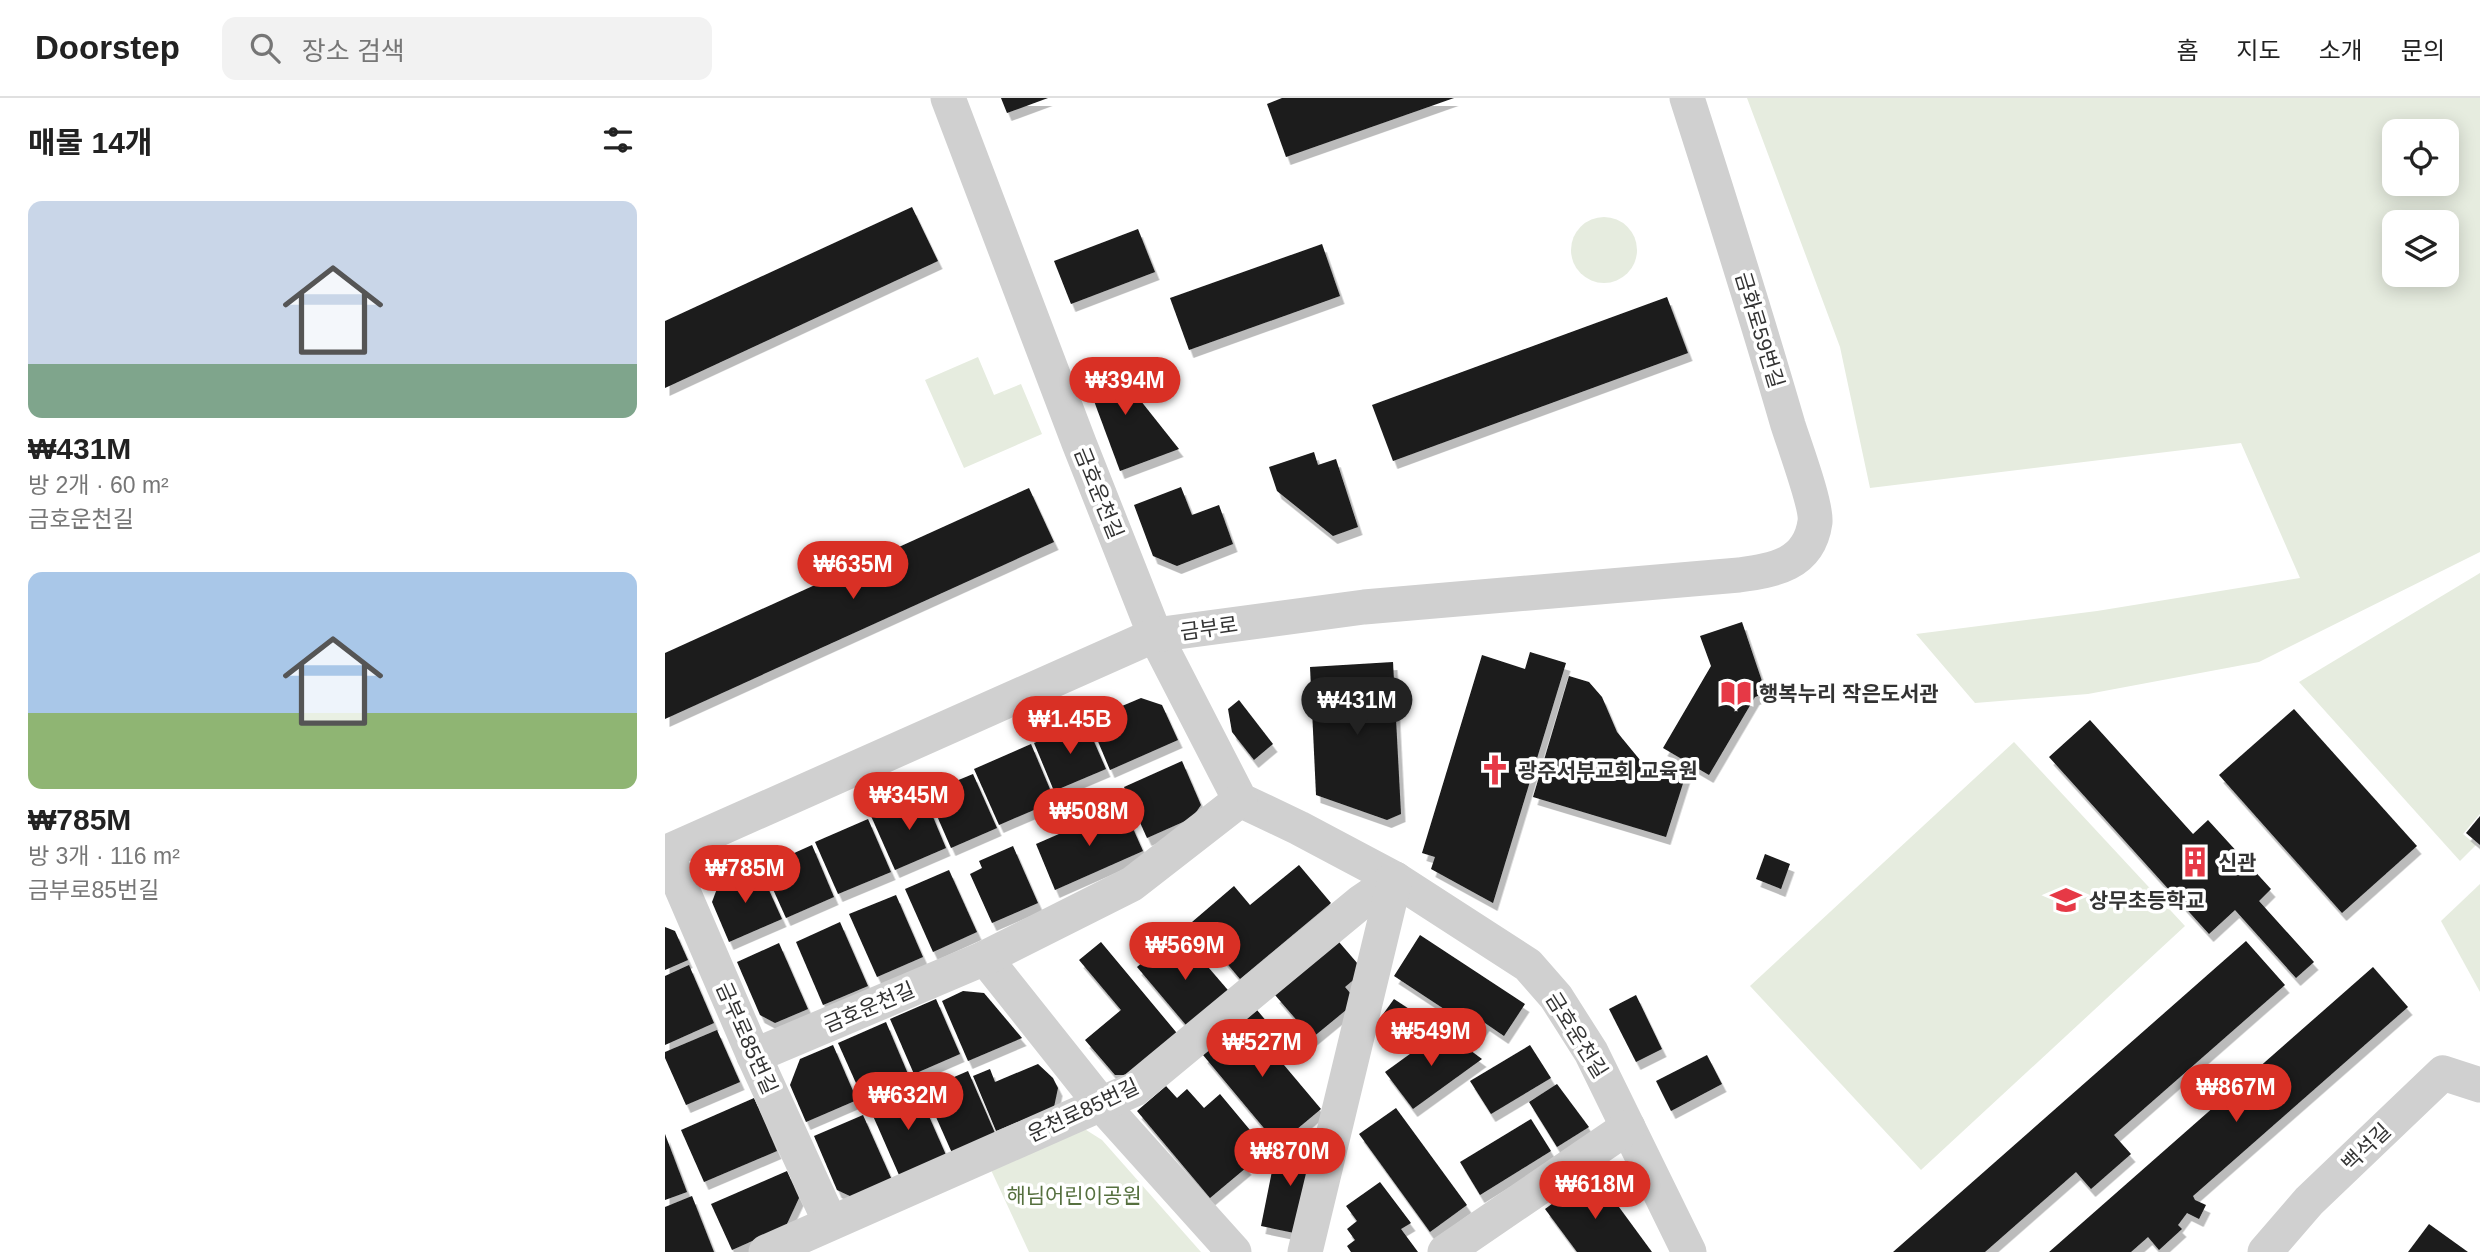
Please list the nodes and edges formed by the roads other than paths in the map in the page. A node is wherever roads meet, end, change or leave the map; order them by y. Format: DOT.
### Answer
graph roads {
  1 [pos="948,98"];
  2 [pos="1687,98"];
  3 [pos="1795,561"];
  4 [pos="1156,635"];
  5 [pos="1240,800"];
  6 [pos="666,853"];
  7 [pos="1395,879"];
  8 [pos="985,958"];
  9 [pos="754,1056"];
  10 [pos="2480,1085"];
  11 [pos="1101,1104"];
  12 [pos="1627,1126"];
  13 [pos="830,1222"];
  14 [pos="765,1252"];
  15 [pos="1234,1252"];
  16 [pos="1305,1252"];
  17 [pos="1445,1252"];
  18 [pos="1689,1252"];
  19 [pos="2265,1252"];
  1 -- 4 [label="street, 금호운천길"];
  2 -- 3 [label="street, 금화로59번길"];
  3 -- 4 [label="street, 금부로"];
  4 -- 5 [label="street, 금호운천길"];
  4 -- 6 [label="street, 금부로"];
  5 -- 7 [label="street, 금호운천길"];
  5 -- 8 [label="street, 금호운천길"];
  6 -- 9 [label="street, 금부로85번길"];
  7 -- 11 [label="street, 운천로85번길"];
  7 -- 12 [label="street, 금호운천길"];
  7 -- 16 [label="street"];
  8 -- 9 [label="street, 금호운천길"];
  8 -- 11 [label="street"];
  9 -- 13 [label="street, 금부로85번길"];
  10 -- 19 [label="street, 백석길"];
  11 -- 13 [label="street, 운천로85번길"];
  11 -- 15 [label="street"];
  12 -- 17 [label="street"];
  12 -- 18 [label="street, 금호운천길"];
  13 -- 14 [label="street, 운천로85번길"];
}
